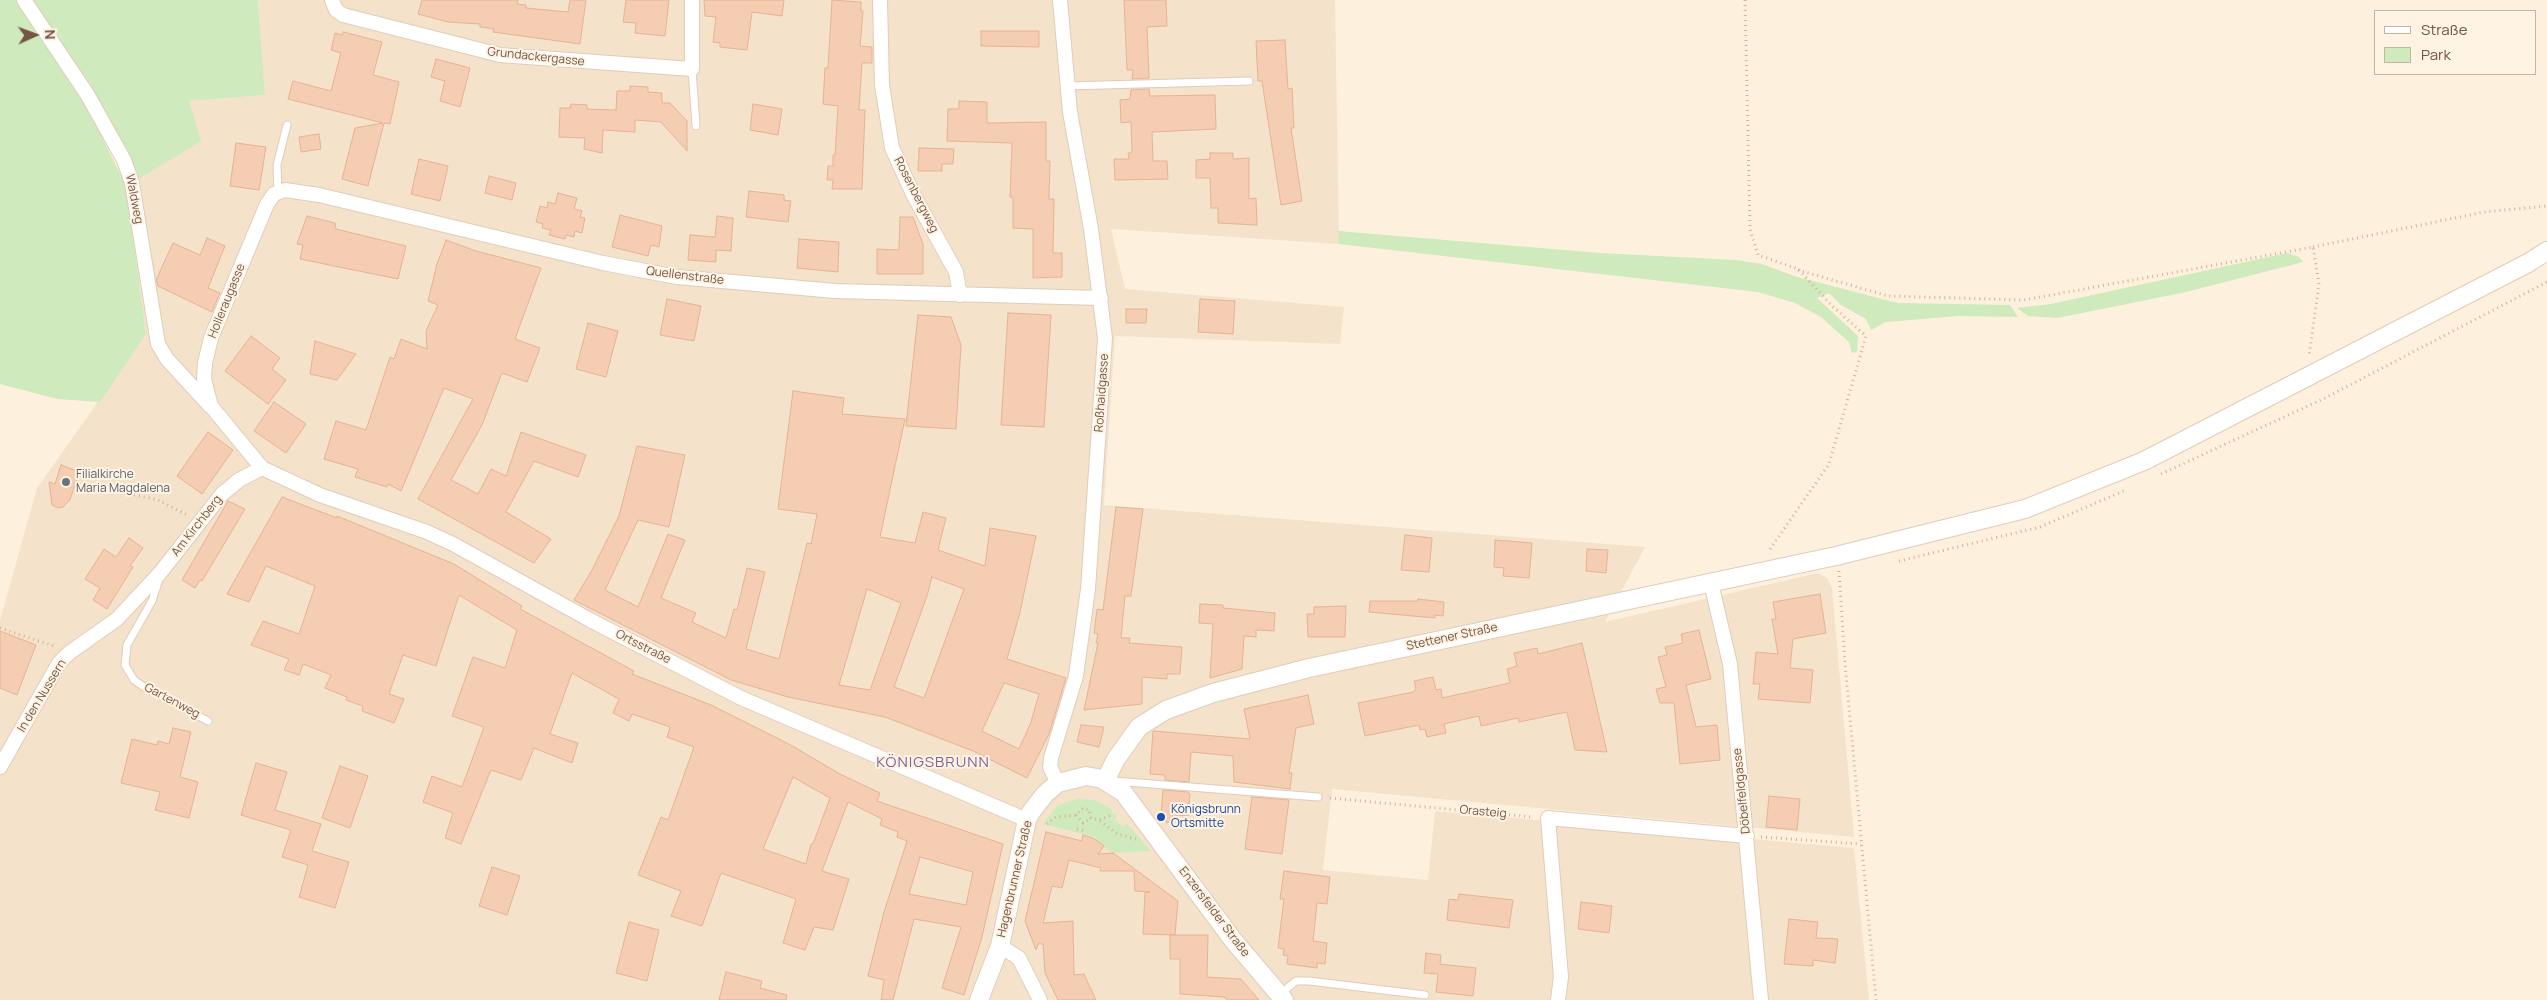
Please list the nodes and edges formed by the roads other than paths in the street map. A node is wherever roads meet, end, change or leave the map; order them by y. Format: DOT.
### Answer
graph roads {
  1 [pos="24,0"];
  2 [pos="332,0"];
  3 [pos="692,0"];
  4 [pos="880,0"];
  5 [pos="1060,0"];
  6 [pos="692,69"];
  7 [pos="1249,81"];
  8 [pos="1067,86"];
  9 [pos="287,125"];
  10 [pos="696,126"];
  11 [pos="278,192"];
  12 [pos="2547,250"];
  13 [pos="960,295"];
  14 [pos="1102,298"];
  15 [pos="210,406"];
  16 [pos="262,468"];
  17 [pos="160,573"];
  18 [pos="1711,583"];
  19 [pos="208,721"];
  20 [pos="0,767"];
  21 [pos="1105,781"];
  22 [pos="1058,783"];
  23 [pos="1318,797"];
  24 [pos="1027,820"];
  25 [pos="1146,822"];
  26 [pos="1747,836"];
  27 [pos="1000,946"];
  28 [pos="1425,995"];
  29 [pos="1282,997"];
  30 [pos="980,1000"];
  31 [pos="1040,1000"];
  32 [pos="1558,1000"];
  33 [pos="1761,1000"];
  1 -- 15 [label="street, Waldweg"];
  2 -- 6 [label="street, Grundackergasse"];
  3 -- 6 [label="street"];
  4 -- 13 [label="street, Rosenbergweg"];
  5 -- 8 [label="street, Roßhaidgasse"];
  6 -- 10 [label="lane"];
  7 -- 8 [label="lane"];
  8 -- 14 [label="street, Roßhaidgasse"];
  9 -- 11 [label="lane"];
  11 -- 13 [label="street, Quellenstraße"];
  11 -- 15 [label="street, Holleraugasse"];
  12 -- 18 [label="street, Stettener Straße"];
  13 -- 14 [label="street, Quellenstraße"];
  14 -- 22 [label="street, Roßhaidgasse"];
  15 -- 16 [label="street, Holleraugasse"];
  16 -- 17 [label="street, Am Kirchberg"];
  16 -- 24 [label="street, Ortsstraße"];
  17 -- 19 [label="lane, Gartenweg"];
  17 -- 20 [label="street, In den Nussern"];
  18 -- 21 [label="street, Stettener Straße"];
  18 -- 26 [label="street, Döbelfeldgasse"];
  21 -- 22 [label="street, Hagenbrunner Straße"];
  21 -- 23 [label="lane"];
  21 -- 25 [label="street, Hagenbrunner Straße"];
  22 -- 24 [label="street, Hagenbrunner Straße"];
  24 -- 27 [label="street, Hagenbrunner Straße"];
  25 -- 29 [label="street, Enzersfelder Straße"];
  26 -- 32 [label="street"];
  26 -- 33 [label="street, Döbelfeldgasse"];
  27 -- 30 [label="street, Hagenbrunner Straße"];
  27 -- 31 [label="street"];
  28 -- 29 [label="lane"];
}
